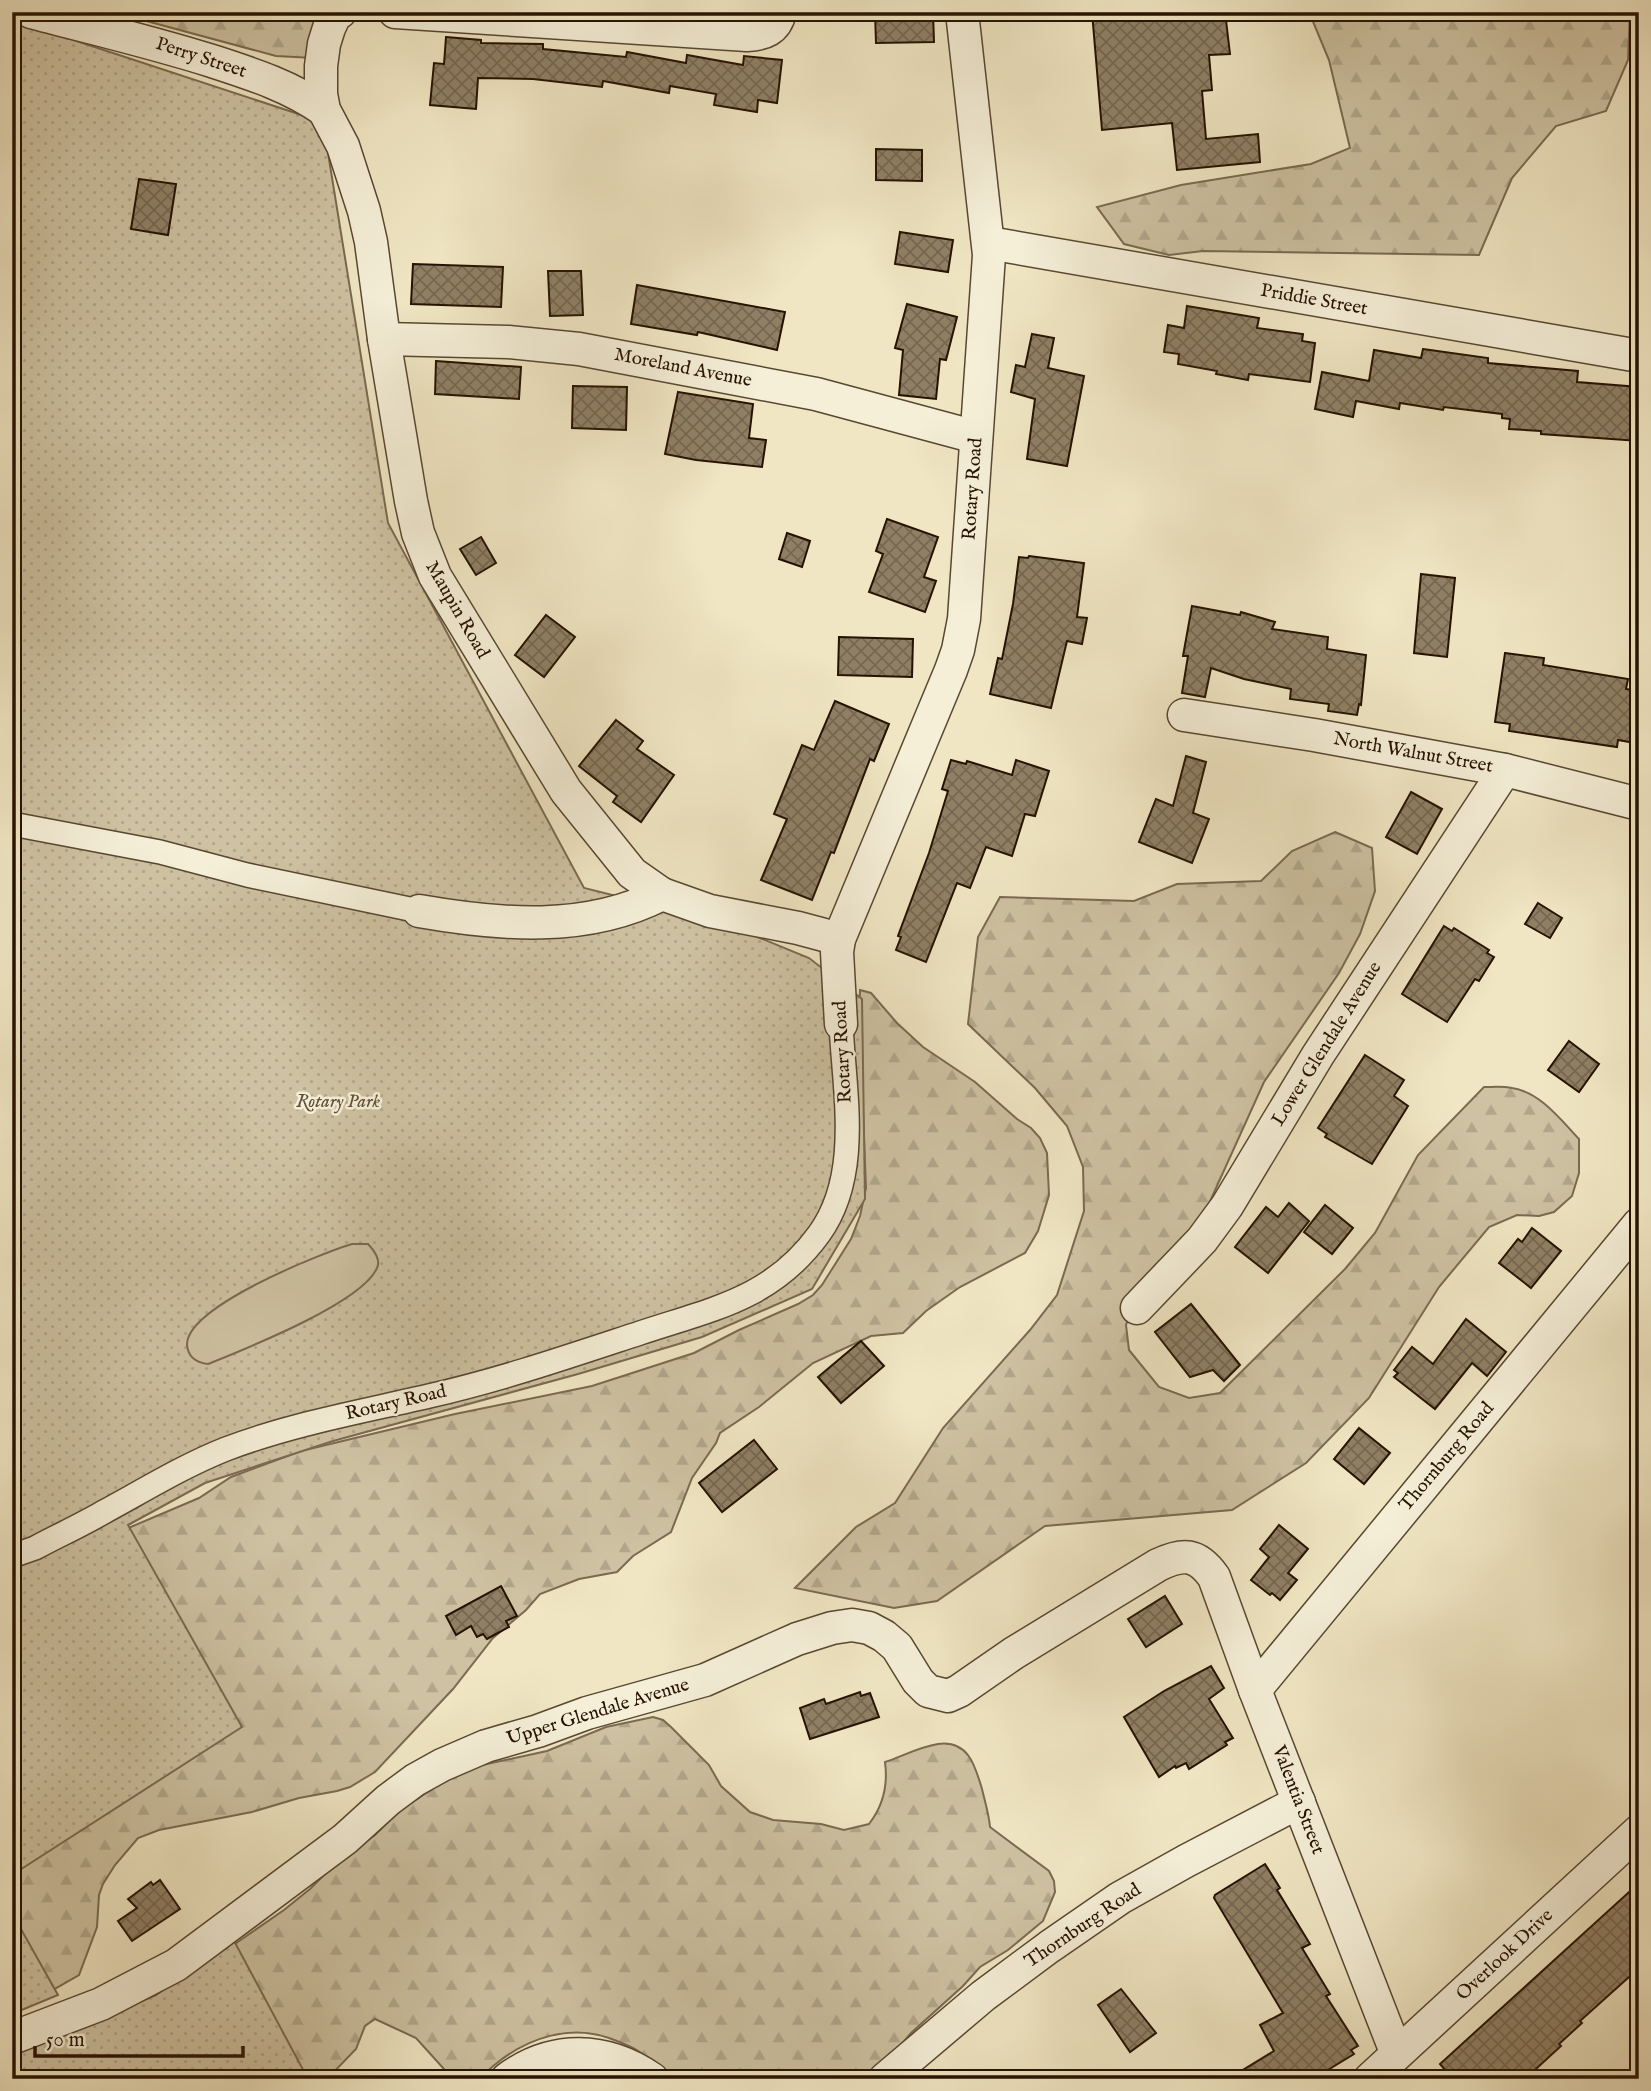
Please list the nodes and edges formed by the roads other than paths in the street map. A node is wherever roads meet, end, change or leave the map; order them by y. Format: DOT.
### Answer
graph roads {
  1 [pos="31,12"];
  2 [pos="395,12"];
  3 [pos="962,12"];
  4 [pos="338,14"];
  5 [pos="776,20"];
  6 [pos="324,110"];
  7 [pos="989,243"];
  8 [pos="384,339"];
  9 [pos="1639,356"];
  10 [pos="976,437"];
  11 [pos="1184,715"];
  12 [pos="1505,770"];
  13 [pos="1639,804"];
  14 [pos="12,824"];
  15 [pos="662,894"];
  16 [pos="419,911"];
  17 [pos="839,939"];
  18 [pos="841,1024"];
  19 [pos="1639,1224"];
  20 [pos="1137,1308"];
  21 [pos="12,1556"];
  22 [pos="1191,1557"];
  23 [pos="1255,1690"];
  24 [pos="1299,1802"];
  25 [pos="1639,1831"];
  26 [pos="12,2038"];
  27 [pos="1396,2052"];
  28 [pos="507,2079"];
  29 [pos="652,2079"];
  30 [pos="885,2079"];
  31 [pos="1370,2079"];
  1 -- 6 [label="street, Perry Street"];
  2 -- 5 [label="street"];
  3 -- 7 [label="street, Rotary Road"];
  4 -- 6 [label="street, Maupin Road"];
  6 -- 8 [label="street, Maupin Road"];
  7 -- 9 [label="street, Priddie Street"];
  7 -- 10 [label="street, Rotary Road"];
  8 -- 10 [label="street, Moreland Avenue"];
  8 -- 15 [label="street, Maupin Road"];
  10 -- 17 [label="street, Rotary Road"];
  11 -- 12 [label="street, North Walnut Street"];
  12 -- 13 [label="street, North Walnut Street"];
  12 -- 20 [label="street, Lower Glendale Avenue"];
  14 -- 16 [label="street"];
  15 -- 16 [label="street"];
  15 -- 17 [label="street, Maupin Road"];
  17 -- 18 [label="street, Rotary Road"];
  18 -- 21 [label="street, Rotary Road"];
  19 -- 23 [label="street, Thornburg Road"];
  22 -- 23 [label="street, Valentia Street"];
  22 -- 26 [label="street, Upper Glendale Avenue"];
  23 -- 24 [label="street, Valentia Street"];
  24 -- 27 [label="street, Valentia Street"];
  24 -- 30 [label="street, Thornburg Road"];
  25 -- 27 [label="street, Overlook Drive"];
  27 -- 31 [label="street, Overlook Drive"];
  28 -- 29 [label="street"];
}
